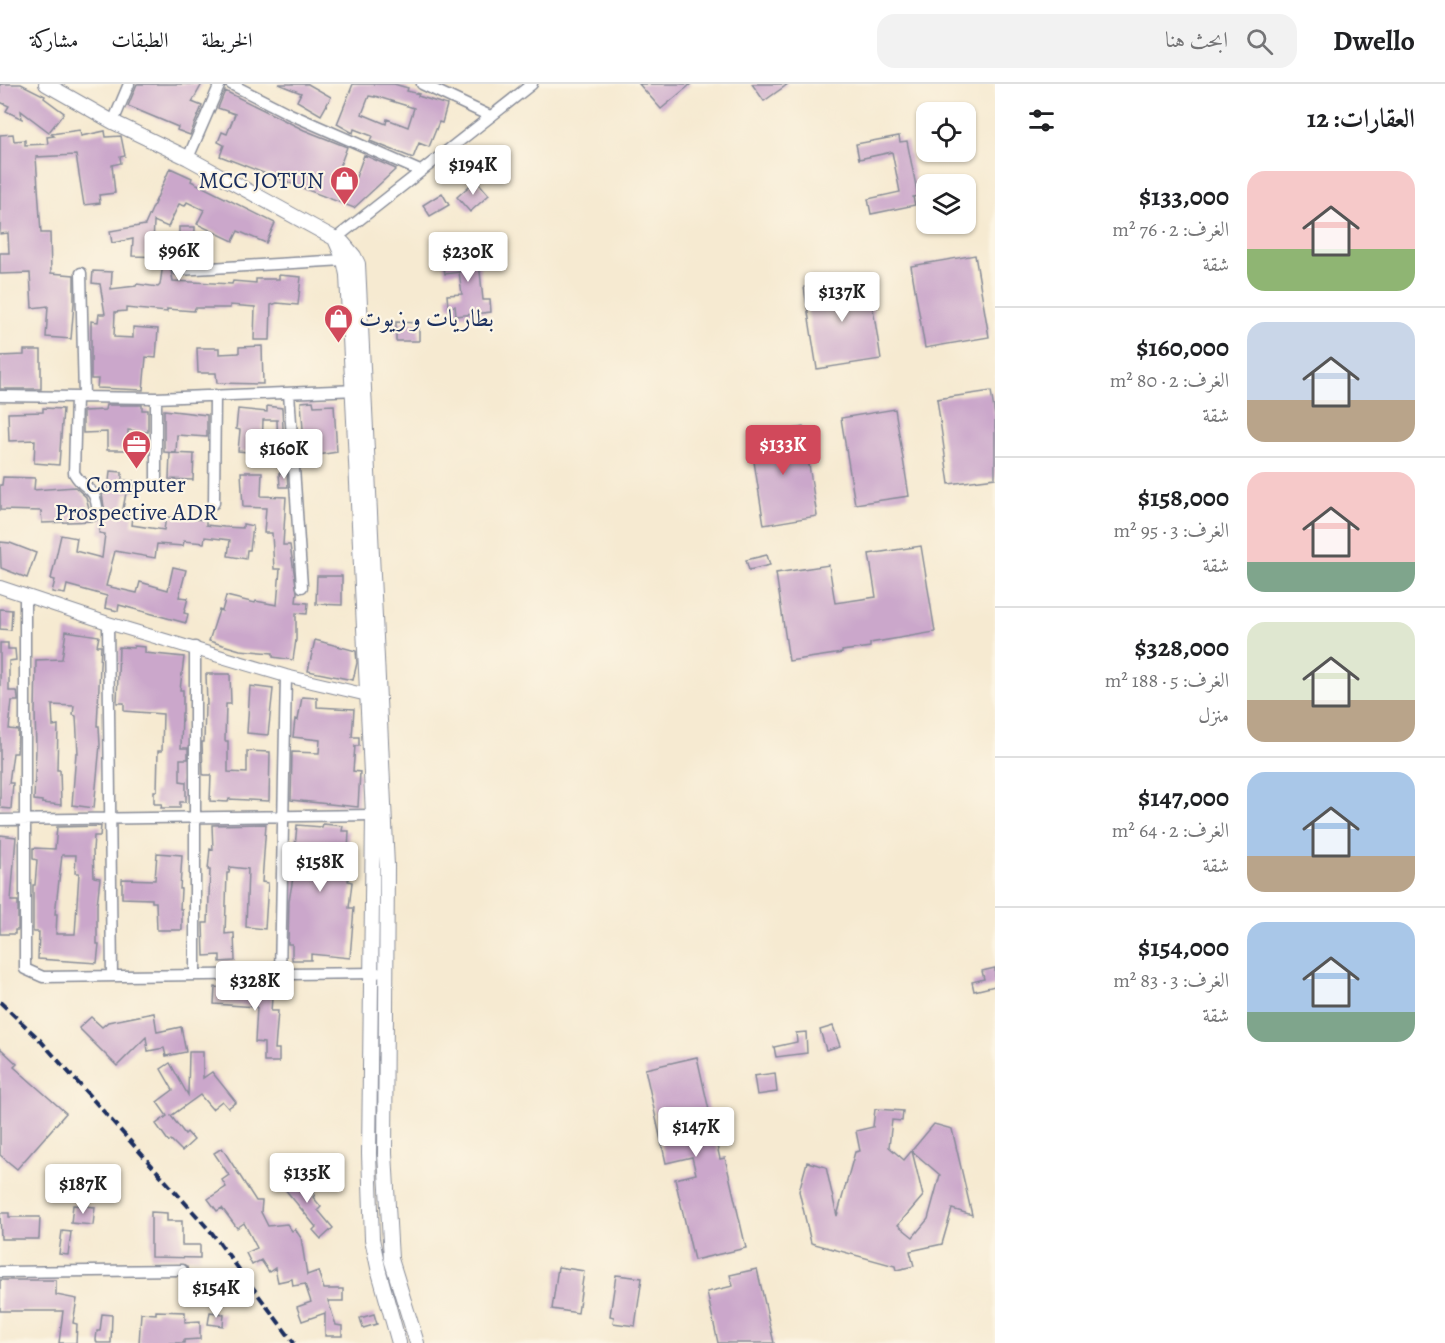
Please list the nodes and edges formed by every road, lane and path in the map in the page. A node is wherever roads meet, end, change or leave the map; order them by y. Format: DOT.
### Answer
graph roads {
  1 [pos="46,84"];
  2 [pos="129,84"];
  3 [pos="220,84"];
  4 [pos="231,84"];
  5 [pos="422,84"];
  6 [pos="532,84"];
  7 [pos="490,116"];
  8 [pos="113,122"];
  9 [pos="188,158"];
  10 [pos="420,171"];
  11 [pos="335,239"];
  12 [pos="344,260"];
  13 [pos="178,270"];
  14 [pos="81,273"];
  15 [pos="358,390"];
  16 [pos="289,393"];
  17 [pos="215,395"];
  18 [pos="0,396"];
  19 [pos="80,397"];
  20 [pos="156,398"];
  21 [pos="156,480"];
  22 [pos="214,503"];
  23 [pos="98,514"];
  24 [pos="0,587"];
  25 [pos="302,587"];
  26 [pos="25,595"];
  27 [pos="108,623"];
  28 [pos="195,647"];
  29 [pos="286,676"];
  30 [pos="373,697"];
  31 [pos="373,816"];
  32 [pos="283,817"];
  33 [pos="194,818"];
  34 [pos="111,819"];
  35 [pos="0,820"];
  36 [pos="27,820"];
  37 [pos="371,973"];
  38 [pos="386,973"];
  39 [pos="280,974"];
  40 [pos="195,975"];
  41 [pos="112,976"];
  42 [pos="182,1270"];
  43 [pos="0,1272"];
  44 [pos="399,1343"];
  45 [pos="417,1343"];
  1 -- 8 [label="main road"];
  2 -- 8 [label="street"];
  3 -- 9 [label="street"];
  4 -- 10 [label="street"];
  5 -- 7 [label="street"];
  6 -- 7 [label="street"];
  7 -- 10 [label="street"];
  8 -- 9 [label="main road"];
  9 -- 11 [label="main road"];
  10 -- 11 [label="street"];
  11 -- 12 [label="main road"];
  11 -- 15 [label="main road"];
  12 -- 13 [label="street"];
  12 -- 15 [label="main road"];
  14 -- 19 [label="street"];
  15 -- 16 [label="street"];
  15 -- 30 [label="main road"];
  16 -- 17 [label="street"];
  16 -- 25 [label="street"];
  17 -- 20 [label="street"];
  17 -- 22 [label="street"];
  18 -- 19 [label="street"];
  19 -- 20 [label="street"];
  19 -- 23 [label="street"];
  20 -- 21 [label="street"];
  24 -- 26 [label="street"];
  26 -- 27 [label="street"];
  26 -- 36 [label="street"];
  27 -- 28 [label="street"];
  27 -- 34 [label="street"];
  28 -- 29 [label="street"];
  28 -- 33 [label="street"];
  29 -- 30 [label="street"];
  29 -- 32 [label="street"];
  30 -- 31 [label="main road"];
  30 -- 38 [label="main road"];
  31 -- 32 [label="street"];
  31 -- 37 [label="main road"];
  32 -- 33 [label="street"];
  32 -- 39 [label="street"];
  33 -- 34 [label="street"];
  33 -- 40 [label="street"];
  34 -- 36 [label="street"];
  34 -- 41 [label="street"];
  35 -- 36 [label="street"];
  36 -- 41 [label="street"];
  37 -- 38 [label="street"];
  37 -- 39 [label="street"];
  37 -- 44 [label="main road"];
  38 -- 45 [label="main road"];
  39 -- 40 [label="street"];
  40 -- 41 [label="street"];
  42 -- 43 [label="street"];
}
